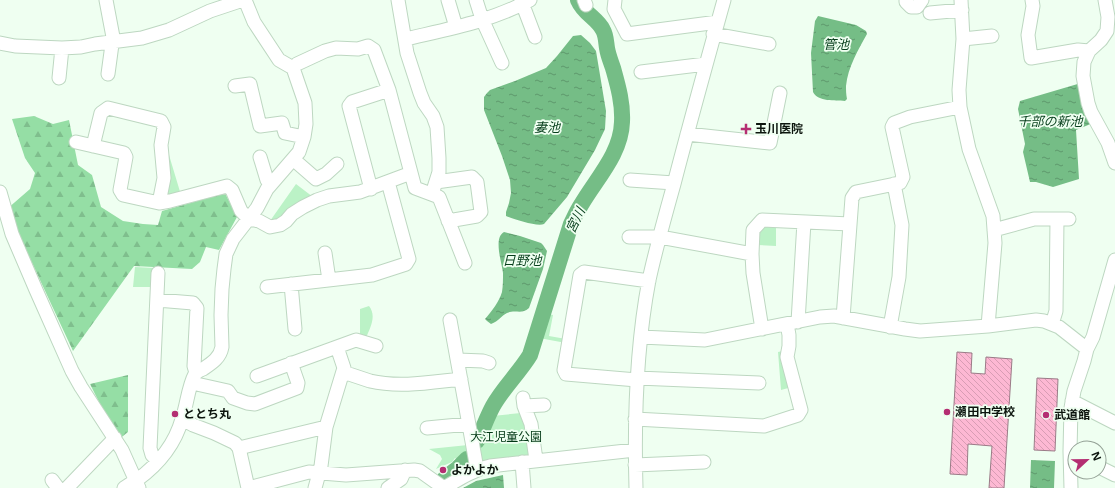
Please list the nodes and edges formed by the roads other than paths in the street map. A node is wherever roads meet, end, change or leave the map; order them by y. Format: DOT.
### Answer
graph roads {
  1 [pos="106,0"];
  2 [pos="244,0"];
  3 [pos="398,0"];
  4 [pos="448,0"];
  5 [pos="476,0"];
  6 [pos="615,0"];
  7 [pos="724,0"];
  8 [pos="906,0"];
  9 [pos="922,0"];
  10 [pos="1032,0"];
  11 [pos="1105,0"];
  12 [pos="524,2"];
  13 [pos="961,5"];
  14 [pos="930,12"];
  15 [pos="1112,17"];
  16 [pos="482,19"];
  17 [pos="456,27"];
  18 [pos="715,30"];
  19 [pos="992,36"];
  20 [pos="535,37"];
  21 [pos="406,39"];
  22 [pos="963,39"];
  23 [pos="112,42"];
  24 [pos="0,43"];
  25 [pos="769,44"];
  26 [pos="62,48"];
  27 [pos="1089,51"];
  28 [pos="502,63"];
  29 [pos="706,64"];
  30 [pos="293,68"];
  31 [pos="641,72"];
  32 [pos="108,74"];
  33 [pos="59,78"];
  34 [pos="235,86"];
  35 [pos="389,90"];
  36 [pos="780,93"];
  37 [pos="960,106"];
  38 [pos="687,134"];
  39 [pos="304,137"];
  40 [pos="76,142"];
  41 [pos="93,146"];
  42 [pos="260,157"];
  43 [pos="293,159"];
  44 [pos="1115,163"];
  45 [pos="337,164"];
  46 [pos="412,173"];
  47 [pos="630,180"];
  48 [pos="388,182"];
  49 [pos="674,183"];
  50 [pos="894,184"];
  51 [pos="270,185"];
  52 [pos="371,188"];
  53 [pos="434,188"];
  54 [pos="0,192"];
  55 [pos="159,203"];
  56 [pos="249,219"];
  57 [pos="448,221"];
  58 [pos="804,222"];
  59 [pos="4,223"];
  60 [pos="850,224"];
  61 [pos="994,230"];
  62 [pos="629,237"];
  63 [pos="660,237"];
  64 [pos="325,253"];
  65 [pos="752,254"];
  66 [pos="1115,260"];
  67 [pos="465,263"];
  68 [pos="158,273"];
  69 [pos="329,280"];
  70 [pos="649,281"];
  71 [pos="291,284"];
  72 [pos="267,287"];
  73 [pos="157,300"];
  74 [pos="843,318"];
  75 [pos="450,320"];
  76 [pos="792,323"];
  77 [pos="1052,324"];
  78 [pos="988,326"];
  79 [pos="890,327"];
  80 [pos="295,329"];
  81 [pos="762,329"];
  82 [pos="641,337"];
  83 [pos="376,346"];
  84 [pos="336,347"];
  85 [pos="1087,349"];
  86 [pos="458,360"];
  87 [pos="291,363"];
  88 [pos="489,363"];
  89 [pos="343,372"];
  90 [pos="256,376"];
  91 [pos="194,378"];
  92 [pos="461,379"];
  93 [pos="637,379"];
  94 [pos="759,384"];
  95 [pos="1072,401"];
  96 [pos="544,405"];
  97 [pos="182,419"];
  98 [pos="635,419"];
  99 [pos="1115,423"];
  100 [pos="469,424"];
  101 [pos="326,427"];
  102 [pos="428,428"];
  103 [pos="115,438"];
  104 [pos="1072,440"];
  105 [pos="239,448"];
  106 [pos="634,450"];
  107 [pos="536,460"];
  108 [pos="158,461"];
  109 [pos="522,462"];
  110 [pos="704,462"];
  111 [pos="635,465"];
  112 [pos="477,469"];
  113 [pos="405,470"];
  114 [pos="319,473"];
  115 [pos="138,484"];
  116 [pos="67,488"];
  117 [pos="124,488"];
  118 [pos="315,488"];
  119 [pos="388,488"];
  120 [pos="444,488"];
  121 [pos="524,488"];
  122 [pos="636,488"];
  1 -- 23 [label="street"];
  2 -- 23 [label="street"];
  2 -- 30 [label="street"];
  3 -- 21 [label="street"];
  4 -- 17 [label="street"];
  5 -- 16 [label="street"];
  6 -- 18 [label="street"];
  7 -- 18 [label="street"];
  8 -- 9 [label="street"];
  10 -- 27 [label="street"];
  11 -- 15 [label="street"];
  12 -- 16 [label="street"];
  12 -- 20 [label="street"];
  13 -- 14 [label="street"];
  13 -- 22 [label="street"];
  15 -- 27 [label="street"];
  16 -- 17 [label="street"];
  16 -- 28 [label="street"];
  17 -- 21 [label="street"];
  18 -- 25 [label="street"];
  18 -- 29 [label="street"];
  19 -- 22 [label="street"];
  21 -- 53 [label="street"];
  22 -- 37 [label="street"];
  23 -- 26 [label="street"];
  23 -- 32 [label="street"];
  24 -- 26 [label="street"];
  26 -- 33 [label="street"];
  27 -- 44 [label="street"];
  29 -- 31 [label="street"];
  29 -- 38 [label="street"];
  30 -- 35 [label="street"];
  30 -- 39 [label="street"];
  34 -- 39 [label="street"];
  35 -- 46 [label="street"];
  35 -- 52 [label="street"];
  36 -- 38 [label="street"];
  37 -- 50 [label="street"];
  37 -- 61 [label="street"];
  38 -- 49 [label="street"];
  39 -- 43 [label="street"];
  40 -- 41 [label="street"];
  41 -- 55 [label="street"];
  41 -- 55 [label="street"];
  42 -- 51 [label="street"];
  43 -- 45 [label="street"];
  43 -- 51 [label="street"];
  46 -- 48 [label="street"];
  46 -- 53 [label="street"];
  47 -- 49 [label="street"];
  48 -- 52 [label="street"];
  48 -- 69 [label="street"];
  49 -- 63 [label="street"];
  50 -- 60 [label="street"];
  50 -- 79 [label="street"];
  51 -- 56 [label="street"];
  52 -- 56 [label="street"];
  53 -- 57 [label="street"];
  53 -- 57 [label="street"];
  54 -- 59 [label="street"];
  55 -- 56 [label="street"];
  56 -- 91 [label="street"];
  57 -- 67 [label="street"];
  58 -- 60 [label="street"];
  58 -- 65 [label="street"];
  58 -- 76 [label="street"];
  59 -- 103 [label="street"];
  60 -- 74 [label="street"];
  61 -- 77 [label="street"];
  61 -- 78 [label="street"];
  62 -- 63 [label="street"];
  63 -- 65 [label="street"];
  63 -- 70 [label="street"];
  64 -- 69 [label="street"];
  65 -- 81 [label="street"];
  66 -- 85 [label="street"];
  68 -- 73 [label="street"];
  69 -- 71 [label="street"];
  70 -- 82 [label="street"];
  70 -- 93 [label="street"];
  71 -- 72 [label="street"];
  71 -- 80 [label="street"];
  73 -- 91 [label="street"];
  73 -- 108 [label="street"];
  74 -- 76 [label="street"];
  74 -- 79 [label="street"];
  75 -- 86 [label="street"];
  76 -- 81 [label="street"];
  76 -- 98 [label="street"];
  77 -- 78 [label="street"];
  77 -- 85 [label="street"];
  78 -- 79 [label="street"];
  81 -- 82 [label="street"];
  82 -- 93 [label="street"];
  83 -- 84 [label="street"];
  84 -- 87 [label="street"];
  84 -- 89 [label="street"];
  85 -- 95 [label="street"];
  86 -- 88 [label="street"];
  86 -- 92 [label="street"];
  87 -- 90 [label="street"];
  87 -- 91 [label="street"];
  89 -- 92 [label="street"];
  89 -- 101 [label="street"];
  91 -- 97 [label="street"];
  92 -- 100 [label="street"];
  93 -- 94 [label="street"];
  93 -- 98 [label="street"];
  95 -- 99 [label="street"];
  95 -- 104 [label="street"];
  96 -- 107 [label="street"];
  97 -- 105 [label="street"];
  97 -- 108 [label="street"];
  98 -- 106 [label="street"];
  100 -- 102 [label="street"];
  100 -- 112 [label="street"];
  101 -- 105 [label="street"];
  101 -- 114 [label="street"];
  103 -- 115 [label="street"];
  103 -- 116 [label="street"];
  105 -- 114 [label="street"];
  106 -- 107 [label="street"];
  106 -- 111 [label="street"];
  107 -- 109 [label="street"];
  108 -- 115 [label="street"];
  109 -- 112 [label="street"];
  109 -- 121 [label="street"];
  110 -- 111 [label="street"];
  111 -- 122 [label="street"];
  112 -- 120 [label="street"];
  113 -- 114 [label="street"];
  113 -- 119 [label="street"];
  113 -- 120 [label="street"];
  114 -- 118 [label="street"];
  115 -- 117 [label="street"];
}
